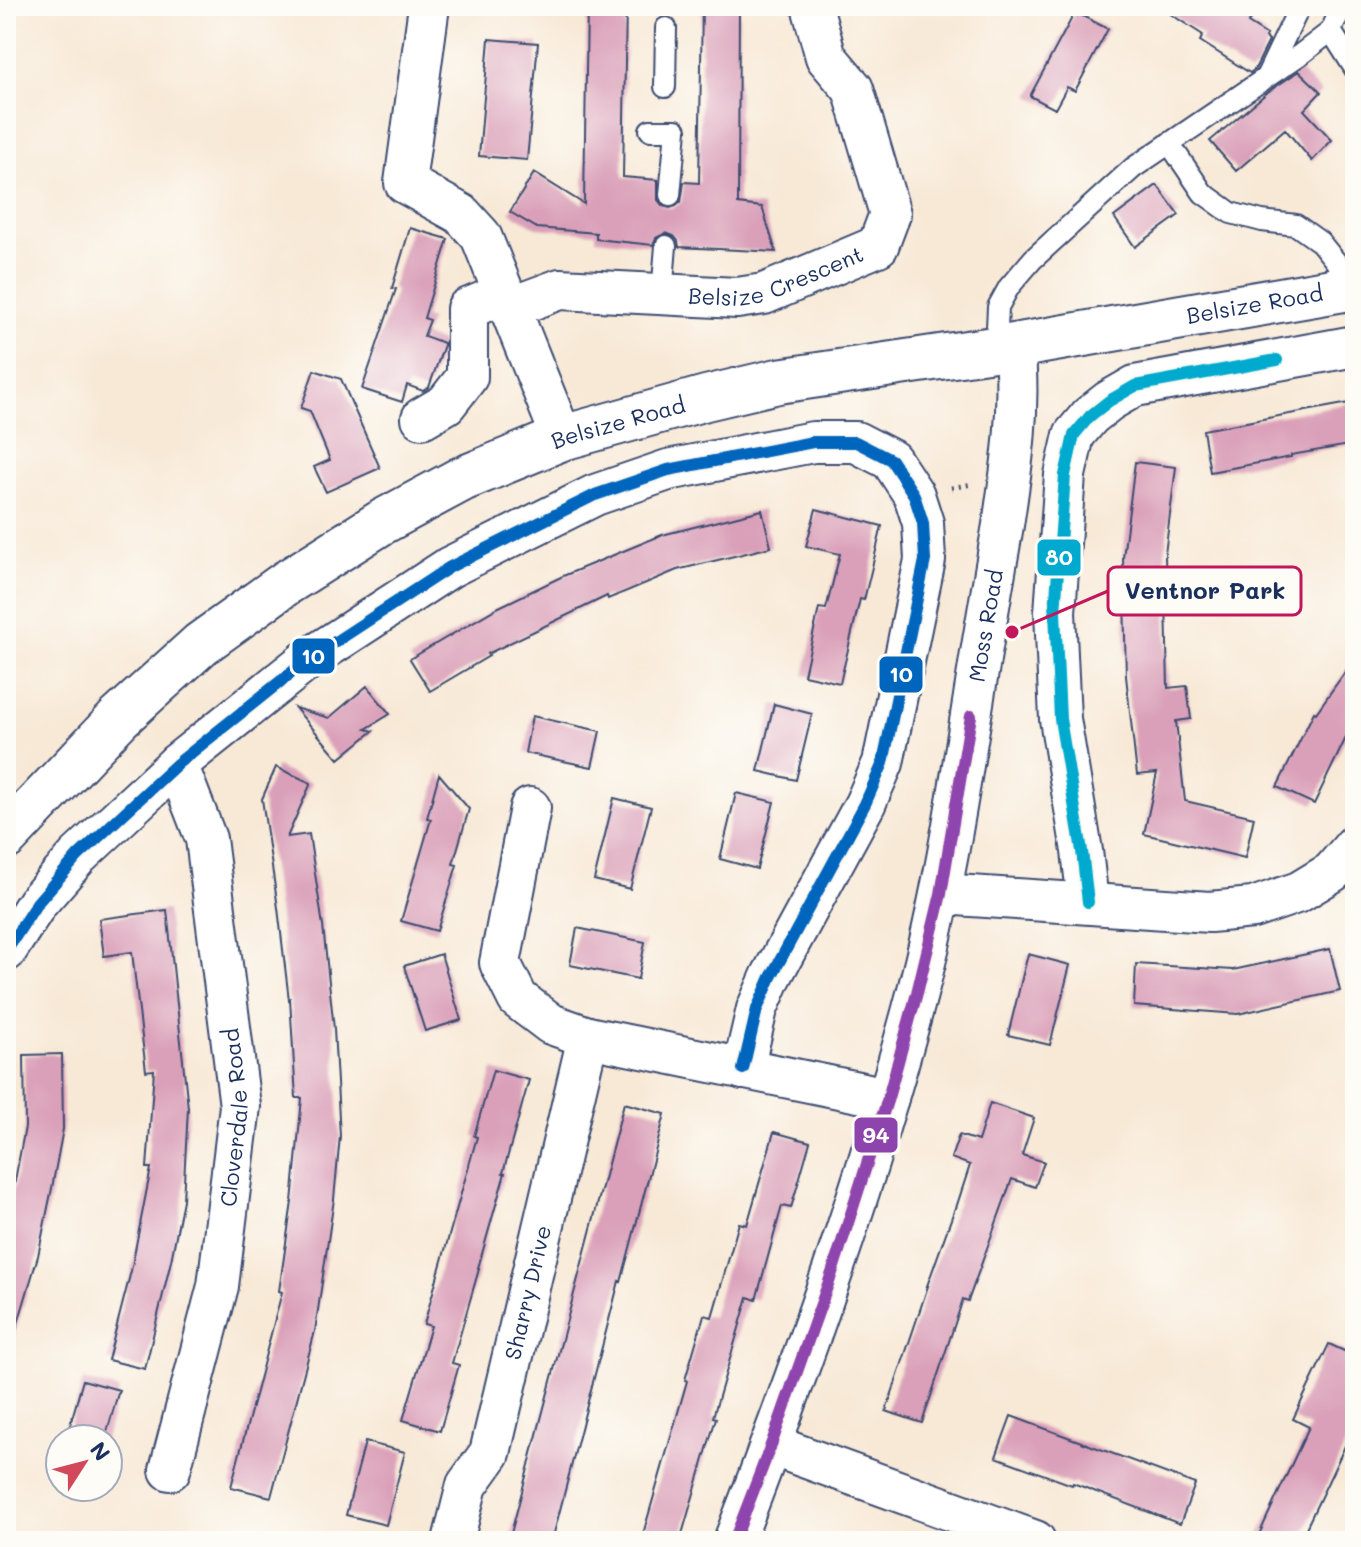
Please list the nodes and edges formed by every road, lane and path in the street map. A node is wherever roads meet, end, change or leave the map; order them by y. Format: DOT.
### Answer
graph roads {
  1 [pos="429,6"];
  2 [pos="812,6"];
  3 [pos="1300,6"];
  4 [pos="1342,6"];
  5 [pos="666,28"];
  6 [pos="1331,31"];
  7 [pos="1355,69"];
  8 [pos="1266,77"];
  9 [pos="665,87"];
  10 [pos="650,130"];
  11 [pos="1169,143"];
  12 [pos="670,195"];
  13 [pos="666,246"];
  14 [pos="1350,288"];
  15 [pos="662,294"];
  16 [pos="506,301"];
  17 [pos="1355,346"];
  18 [pos="1005,348"];
  19 [pos="422,418"];
  20 [pos="562,438"];
  21 [pos="1011,476"];
  22 [pos="914,495"];
  23 [pos="177,764"];
  24 [pos="530,808"];
  25 [pos="6,837"];
  26 [pos="1355,845"];
  27 [pos="941,894"];
  28 [pos="1088,902"];
  29 [pos="6,951"];
  30 [pos="588,1037"];
  31 [pos="743,1069"];
  32 [pos="888,1098"];
  33 [pos="771,1445"];
  34 [pos="170,1470"];
  35 [pos="453,1541"];
  36 [pos="734,1541"];
  37 [pos="1035,1541"];
  1 -- 16 [label="street"];
  2 -- 15 [label="street, Belsize Crescent"];
  3 -- 8 [label="lane"];
  4 -- 6 [label="lane"];
  5 -- 9 [label="lane"];
  6 -- 7 [label="lane"];
  6 -- 8 [label="lane"];
  8 -- 11 [label="lane"];
  10 -- 12 [label="lane"];
  11 -- 14 [label="lane"];
  11 -- 18 [label="lane"];
  13 -- 15 [label="lane"];
  14 -- 18 [label="street, Belsize Road"];
  15 -- 16 [label="street, Belsize Crescent"];
  16 -- 19 [label="street, Belsize Crescent"];
  16 -- 20 [label="street"];
  17 -- 28 [label="street"];
  18 -- 20 [label="street, Belsize Road"];
  18 -- 21 [label="street, Moss Road"];
  20 -- 25 [label="street, Belsize Road"];
  21 -- 22 [label="path"];
  21 -- 27 [label="street, Moss Road"];
  22 -- 23 [label="street"];
  22 -- 31 [label="street"];
  23 -- 29 [label="street"];
  23 -- 34 [label="street, Cloverdale Road"];
  24 -- 30 [label="street"];
  26 -- 28 [label="street"];
  27 -- 28 [label="street"];
  27 -- 32 [label="street, Moss Road"];
  30 -- 31 [label="street"];
  30 -- 35 [label="street, Sharry Drive"];
  31 -- 32 [label="street"];
  32 -- 33 [label="street, Moss Road"];
  33 -- 36 [label="street, Moss Road"];
  33 -- 37 [label="street"];
}
